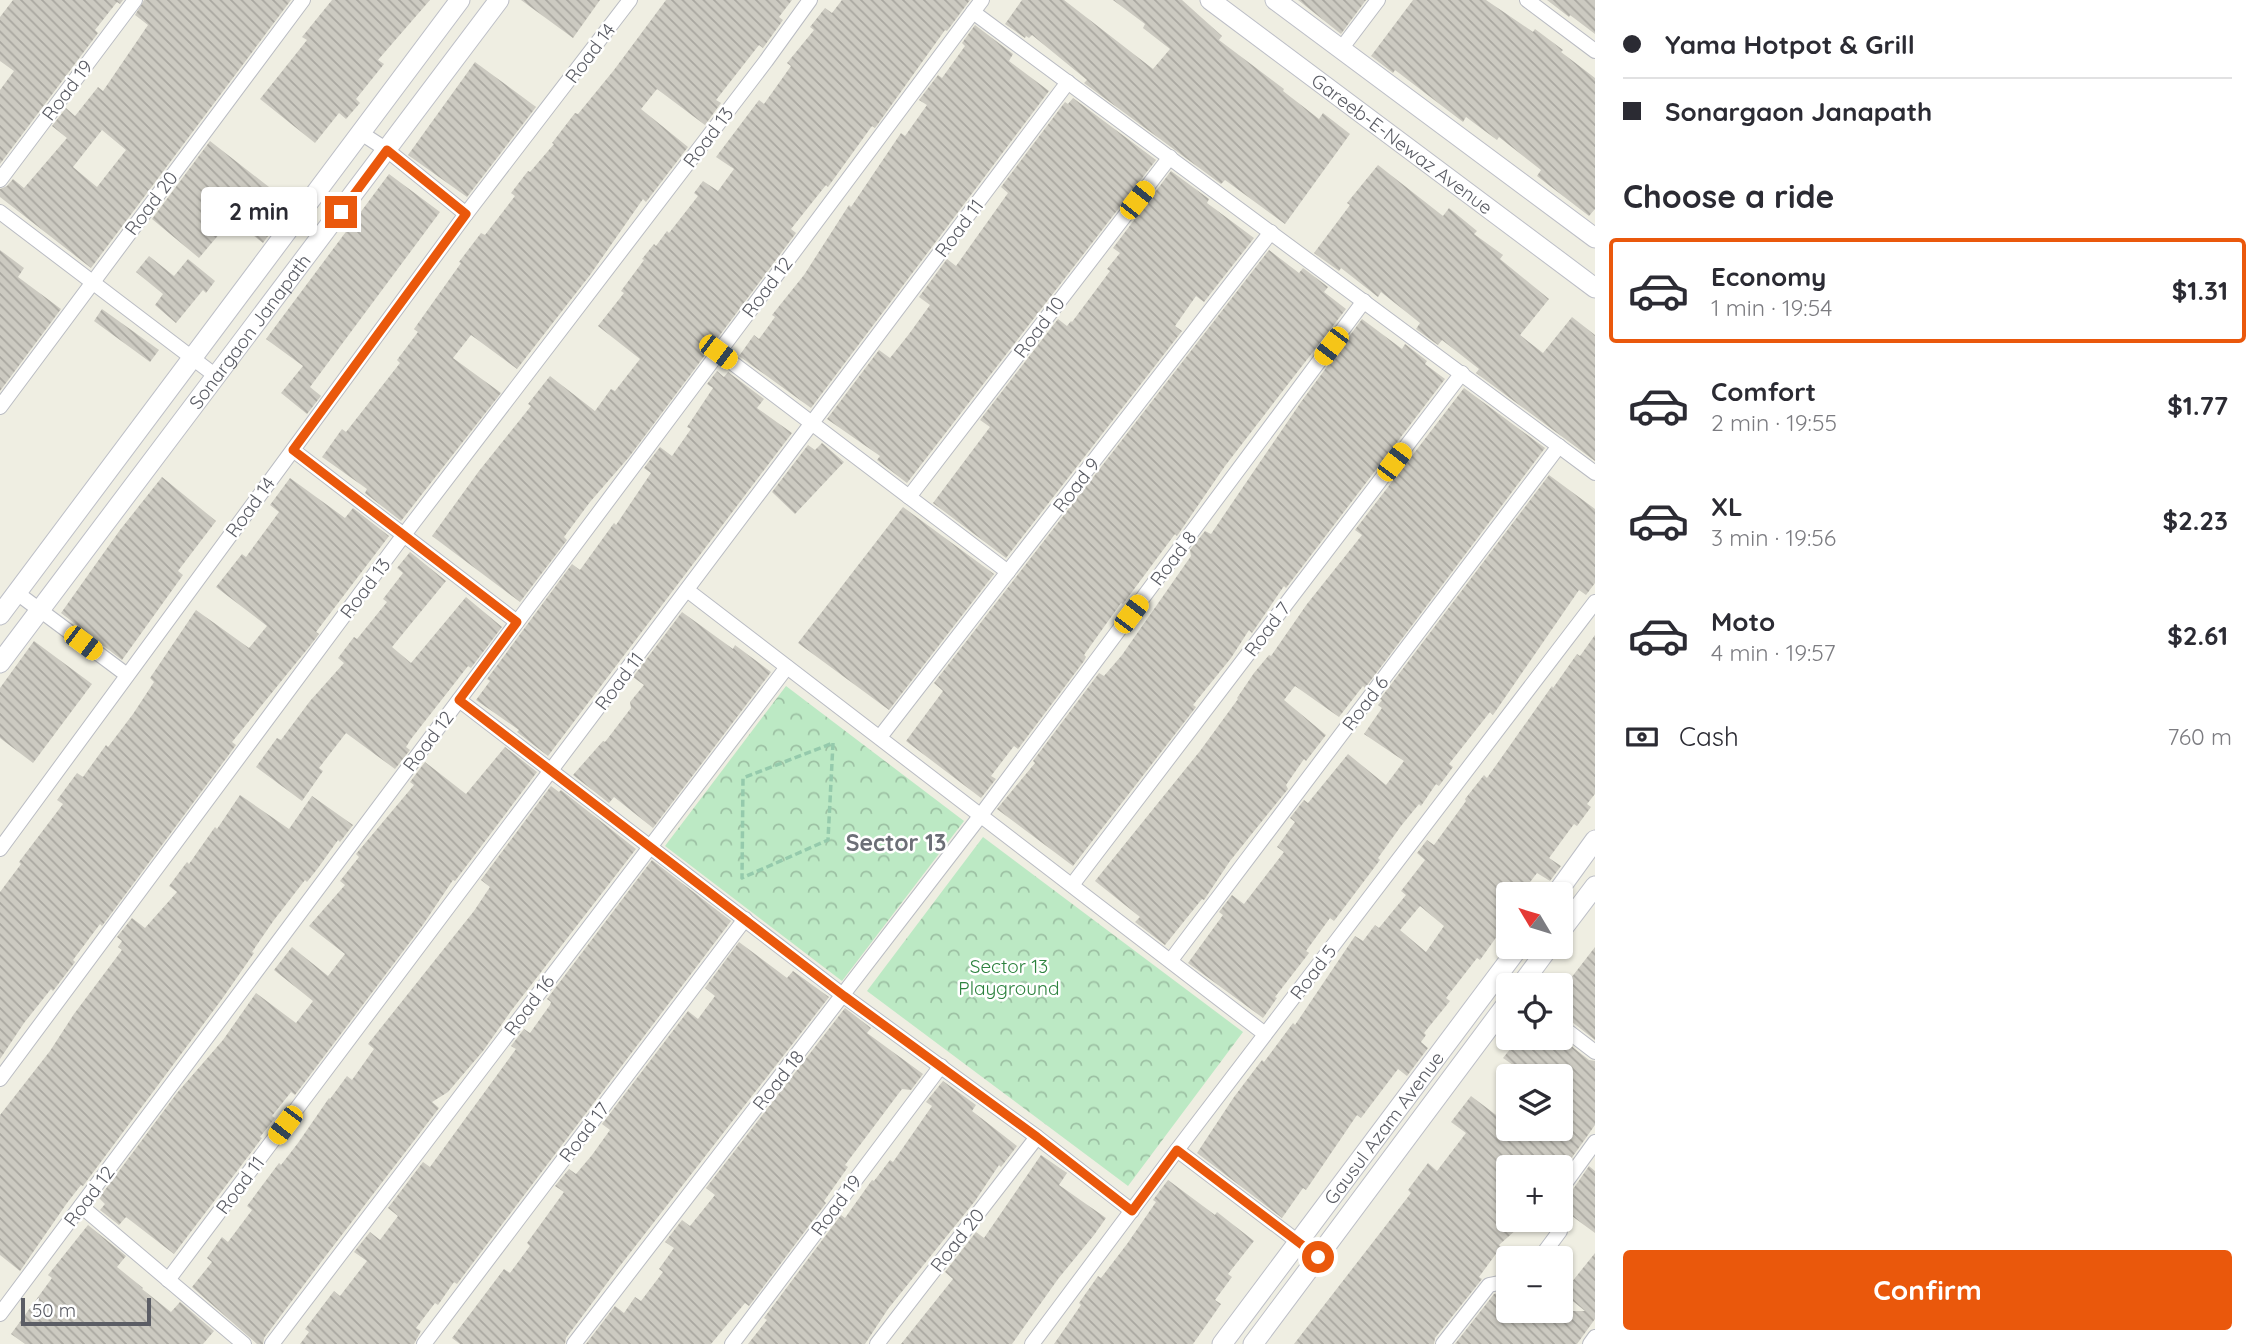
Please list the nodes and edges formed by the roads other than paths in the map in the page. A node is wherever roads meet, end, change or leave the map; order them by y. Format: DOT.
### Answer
graph roads {
  1 [pos="135,0"];
  2 [pos="303,0"];
  3 [pos="460,0"];
  4 [pos="499,0"];
  5 [pos="630,0"];
  6 [pos="810,0"];
  7 [pos="1275,0"];
  8 [pos="1378,0"];
  9 [pos="1527,0"];
  10 [pos="1219,2"];
  11 [pos="977,6"];
  12 [pos="1341,49"];
  13 [pos="1595,51"];
  14 [pos="1069,82"];
  15 [pos="361,133"];
  16 [pos="387,150"];
  17 [pos="1170,157"];
  18 [pos="0,180"];
  19 [pos="0,212"];
  20 [pos="466,214"];
  21 [pos="1271,232"];
  22 [pos="1595,238"];
  23 [pos="93,282"];
  24 [pos="1595,288"];
  25 [pos="1364,301"];
  26 [pos="718,352"];
  27 [pos="191,357"];
  28 [pos="1461,373"];
  29 [pos="216,376"];
  30 [pos="0,407"];
  31 [pos="813,424"];
  32 [pos="1559,446"];
  33 [pos="293,450"];
  34 [pos="1595,472"];
  35 [pos="909,497"];
  36 [pos="403,536"];
  37 [pos="1008,572"];
  38 [pos="687,590"];
  39 [pos="16,593"];
  40 [pos="1595,602"];
  41 [pos="39,610"];
  42 [pos="0,615"];
  43 [pos="517,622"];
  44 [pos="0,663"];
  45 [pos="787,667"];
  46 [pos="127,676"];
  47 [pos="459,700"];
  48 [pos="880,737"];
  49 [pos="551,771"];
  50 [pos="981,816"];
  51 [pos="1595,840"];
  52 [pos="650,846"];
  53 [pos="0,849"];
  54 [pos="1565,882"];
  55 [pos="1072,885"];
  56 [pos="1595,886"];
  57 [pos="1573,915"];
  58 [pos="745,919"];
  59 [pos="1510,959"];
  60 [pos="1171,960"];
  61 [pos="844,996"];
  62 [pos="1496,1018"];
  63 [pos="1265,1034"];
  64 [pos="1573,1035"];
  65 [pos="1595,1052"];
  66 [pos="941,1066"];
  67 [pos="0,1079"];
  68 [pos="1037,1137"];
  69 [pos="1595,1142"];
  70 [pos="1177,1150"];
  71 [pos="1573,1172"];
  72 [pos="81,1206"];
  73 [pos="1132,1211"];
  74 [pos="1297,1243"];
  75 [pos="1318,1257"];
  76 [pos="168,1280"];
  77 [pos="1496,1284"];
  78 [pos="0,1314"];
  79 [pos="1595,1337"];
  80 [pos="244,1344"];
  81 [pos="272,1344"];
  82 [pos="424,1344"];
  83 [pos="574,1344"];
  84 [pos="732,1344"];
  85 [pos="877,1344"];
  86 [pos="1032,1344"];
  87 [pos="1222,1344"];
  88 [pos="1253,1344"];
  89 [pos="1443,1344"];
  90 [pos="1590,1344"];
  1 -- 18 [label="street, Road 19"];
  2 -- 23 [label="street, Road 20"];
  3 -- 15 [label="street, Sonargaon Janapath"];
  4 -- 16 [label="street, Sonargaon Janapath"];
  5 -- 20 [label="street, Road 14"];
  6 -- 36 [label="street, Road 13"];
  7 -- 12 [label="street, Gareeb-E-Newaz Avenue"];
  8 -- 12 [label="street"];
  9 -- 13 [label="street"];
  10 -- 24 [label="street, Gareeb-E-Newaz Avenue"];
  11 -- 14 [label="street"];
  11 -- 26 [label="street, Road 12"];
  12 -- 22 [label="street, Gareeb-E-Newaz Avenue"];
  14 -- 17 [label="street"];
  14 -- 31 [label="street, Road 11"];
  15 -- 16 [label="street"];
  15 -- 27 [label="street, Sonargaon Janapath"];
  16 -- 20 [label="street"];
  16 -- 29 [label="street, Sonargaon Janapath"];
  17 -- 21 [label="street"];
  17 -- 35 [label="street, Road 10"];
  19 -- 23 [label="street"];
  20 -- 33 [label="street, Road 14"];
  21 -- 25 [label="street"];
  21 -- 37 [label="street, Road 9"];
  23 -- 27 [label="street"];
  23 -- 30 [label="street, Road 20"];
  25 -- 28 [label="street"];
  25 -- 50 [label="street, Road 8"];
  26 -- 31 [label="street"];
  26 -- 43 [label="street, Road 12"];
  27 -- 29 [label="street"];
  27 -- 39 [label="street, Sonargaon Janapath"];
  28 -- 32 [label="street"];
  28 -- 55 [label="street, Road 7"];
  29 -- 41 [label="street, Sonargaon Janapath"];
  31 -- 35 [label="street"];
  31 -- 38 [label="street, Road 11"];
  32 -- 34 [label="street"];
  32 -- 60 [label="street, Road 6"];
  33 -- 36 [label="street"];
  33 -- 46 [label="street, Road 14"];
  35 -- 37 [label="street"];
  36 -- 43 [label="street"];
  36 -- 67 [label="street, Road 13"];
  37 -- 48 [label="street, Road 9"];
  38 -- 45 [label="street"];
  38 -- 49 [label="street, Road 11"];
  39 -- 41 [label="street"];
  39 -- 42 [label="street, Sonargaon Janapath"];
  40 -- 63 [label="street, Road 5"];
  41 -- 44 [label="street, Sonargaon Janapath"];
  41 -- 46 [label="street"];
  43 -- 47 [label="street, Road 12"];
  45 -- 48 [label="street"];
  45 -- 52 [label="street, Road 16"];
  46 -- 53 [label="street, Road 14"];
  47 -- 49 [label="street"];
  47 -- 72 [label="street, Road 12"];
  48 -- 50 [label="street"];
  49 -- 52 [label="street"];
  49 -- 76 [label="street, Road 11"];
  50 -- 55 [label="street"];
  50 -- 61 [label="street, Road 18"];
  51 -- 54 [label="street"];
  52 -- 58 [label="street"];
  52 -- 81 [label="street, Road 16"];
  55 -- 60 [label="street"];
  56 -- 57 [label="street"];
  58 -- 61 [label="street"];
  58 -- 82 [label="street, Road 17"];
  59 -- 74 [label="street, Gausul Azam Avenue"];
  60 -- 63 [label="street"];
  61 -- 66 [label="street"];
  61 -- 83 [label="street, Road 18"];
  62 -- 75 [label="street, Gausul Azam Avenue"];
  63 -- 70 [label="street, Road 5"];
  64 -- 65 [label="street"];
  66 -- 68 [label="street"];
  66 -- 84 [label="street, Road 19"];
  68 -- 73 [label="street"];
  68 -- 85 [label="street, Road 20"];
  69 -- 71 [label="street"];
  70 -- 73 [label="street, Road 5"];
  70 -- 74 [label="street"];
  72 -- 76 [label="street"];
  72 -- 78 [label="street, Road 12"];
  73 -- 86 [label="street, Road 5"];
  74 -- 75 [label="street"];
  74 -- 87 [label="street, Gausul Azam Avenue"];
  75 -- 88 [label="street, Gausul Azam Avenue"];
  76 -- 80 [label="street"];
  77 -- 89 [label="street"];
  79 -- 90 [label="street"];
}
